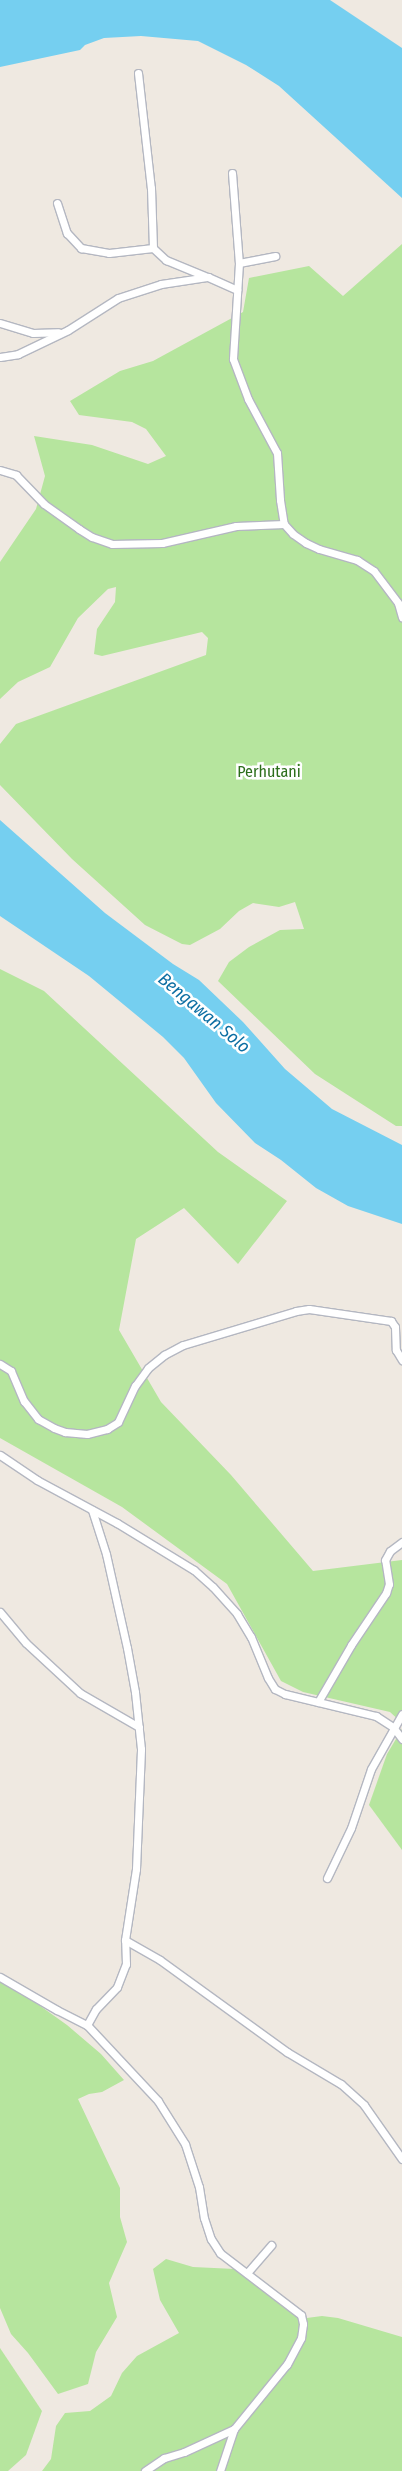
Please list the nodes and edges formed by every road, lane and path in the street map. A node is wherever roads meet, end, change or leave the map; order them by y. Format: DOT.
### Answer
graph roads {
  1 [pos="138,73"];
  2 [pos="232,173"];
  3 [pos="57,203"];
  4 [pos="153,248"];
  5 [pos="275,256"];
  6 [pos="238,263"];
  7 [pos="208,277"];
  8 [pos="237,290"];
  9 [pos="0,323"];
  10 [pos="68,330"];
  11 [pos="0,357"];
  12 [pos="0,470"];
  13 [pos="284,524"];
  14 [pos="402,617"];
  15 [pos="402,1360"];
  16 [pos="0,1364"];
  17 [pos="0,1455"];
  18 [pos="92,1510"];
  19 [pos="402,1542"];
  20 [pos="0,1612"];
  21 [pos="318,1702"];
  22 [pos="402,1714"];
  23 [pos="139,1727"];
  24 [pos="393,1727"];
  25 [pos="402,1739"];
  26 [pos="327,1878"];
  27 [pos="125,1940"];
  28 [pos="0,1977"];
  29 [pos="87,2024"];
  30 [pos="402,2159"];
  31 [pos="271,2245"];
  32 [pos="247,2273"];
  33 [pos="234,2429"];
  34 [pos="145,2471"];
  35 [pos="220,2471"];
  1 -- 4 [label="street"];
  2 -- 6 [label="street"];
  3 -- 4 [label="street"];
  4 -- 7 [label="street"];
  5 -- 6 [label="street"];
  6 -- 8 [label="street"];
  7 -- 8 [label="street"];
  7 -- 10 [label="street"];
  8 -- 13 [label="street"];
  9 -- 10 [label="street"];
  10 -- 11 [label="street"];
  12 -- 13 [label="street"];
  13 -- 14 [label="street"];
  15 -- 16 [label="street"];
  17 -- 18 [label="street"];
  18 -- 21 [label="street"];
  18 -- 23 [label="street"];
  19 -- 21 [label="street"];
  20 -- 23 [label="street"];
  21 -- 24 [label="street"];
  22 -- 24 [label="street"];
  23 -- 27 [label="street"];
  24 -- 25 [label="street"];
  24 -- 26 [label="street"];
  27 -- 29 [label="street"];
  27 -- 30 [label="street"];
  28 -- 29 [label="street"];
  29 -- 32 [label="street"];
  31 -- 32 [label="street"];
  32 -- 33 [label="street"];
  33 -- 34 [label="street"];
  33 -- 35 [label="street"];
}
